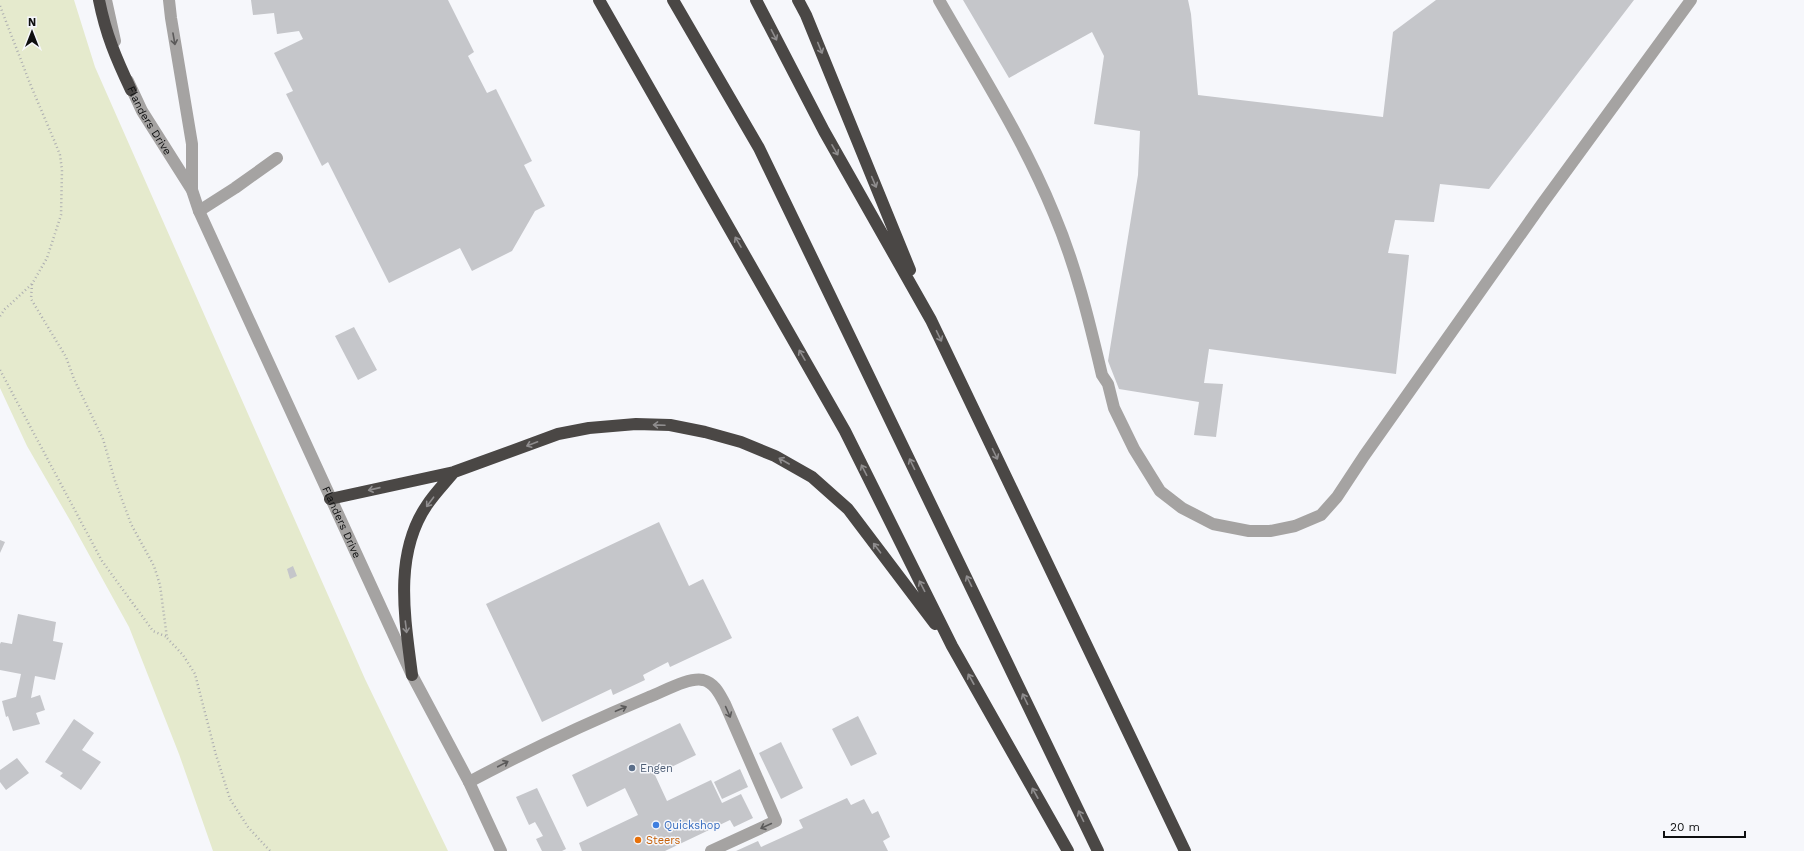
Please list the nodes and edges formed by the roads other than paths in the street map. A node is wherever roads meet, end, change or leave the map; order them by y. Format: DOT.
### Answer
graph roads {
  1 [pos="99,0"];
  2 [pos="106,0"];
  3 [pos="170,0"];
  4 [pos="599,0"];
  5 [pos="673,0"];
  6 [pos="756,0"];
  7 [pos="798,0"];
  8 [pos="939,0"];
  9 [pos="1691,0"];
  10 [pos="131,90"];
  11 [pos="277,158"];
  12 [pos="192,190"];
  13 [pos="200,211"];
  14 [pos="931,320"];
  15 [pos="454,472"];
  16 [pos="330,499"];
  17 [pos="952,646"];
  18 [pos="412,675"];
  19 [pos="469,782"];
  20 [pos="501,851"];
  21 [pos="711,851"];
  22 [pos="1068,851"];
  23 [pos="1098,851"];
  24 [pos="1184,851"];
  1 -- 10 [label="highway"];
  2 -- 10 [label="street, Flanders Drive"];
  3 -- 12 [label="street, Flanders Drive, one-way"];
  17 -- 4 [label="highway, one-way"];
  23 -- 5 [label="highway, one-way"];
  6 -- 14 [label="highway, one-way"];
  7 -- 14 [label="highway, one-way"];
  8 -- 9 [label="street"];
  10 -- 12 [label="street, Flanders Drive"];
  11 -- 13 [label="street"];
  12 -- 13 [label="street, Flanders Drive"];
  13 -- 16 [label="street, Flanders Drive"];
  14 -- 24 [label="highway, one-way"];
  15 -- 16 [label="highway, one-way"];
  17 -- 15 [label="highway, one-way"];
  15 -- 18 [label="highway, one-way"];
  16 -- 18 [label="street, Flanders Drive"];
  22 -- 17 [label="highway, one-way"];
  18 -- 19 [label="street, Flanders Drive"];
  19 -- 20 [label="street, Flanders Drive"];
  19 -- 21 [label="street, one-way"];
}
